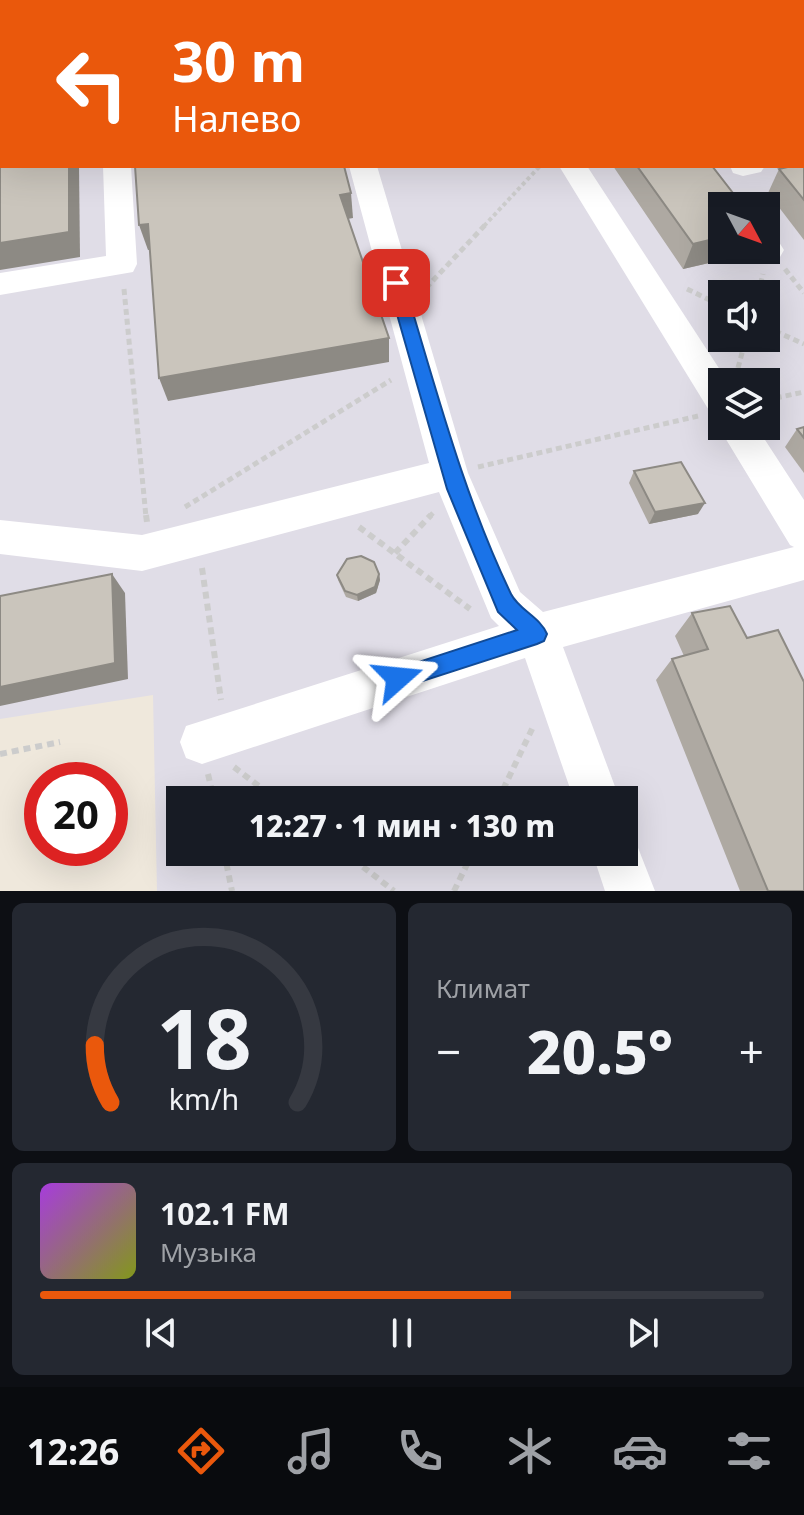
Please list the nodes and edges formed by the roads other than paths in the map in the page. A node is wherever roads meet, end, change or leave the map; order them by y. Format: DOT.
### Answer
graph roads {
  1 [pos="117,168"];
  2 [pos="364,168"];
  3 [pos="574,168"];
  4 [pos="0,284"];
  5 [pos="708,391"];
  6 [pos="740,440"];
  7 [pos="453,481"];
  8 [pos="804,533"];
  9 [pos="0,537"];
  10 [pos="804,562"];
  11 [pos="525,637"];
  12 [pos="214,738"];
  13 [pos="592,786"];
  14 [pos="621,866"];
  15 [pos="630,891"];
  1 -- 4 [label="lane"];
  2 -- 7 [label="lane"];
  3 -- 5 [label="lane"];
  6 -- 8 [label="lane"];
  7 -- 9 [label="lane"];
  7 -- 11 [label="lane"];
  10 -- 11 [label="lane"];
  11 -- 12 [label="lane"];
  11 -- 13 [label="lane"];
  14 -- 15 [label="lane"];
}
